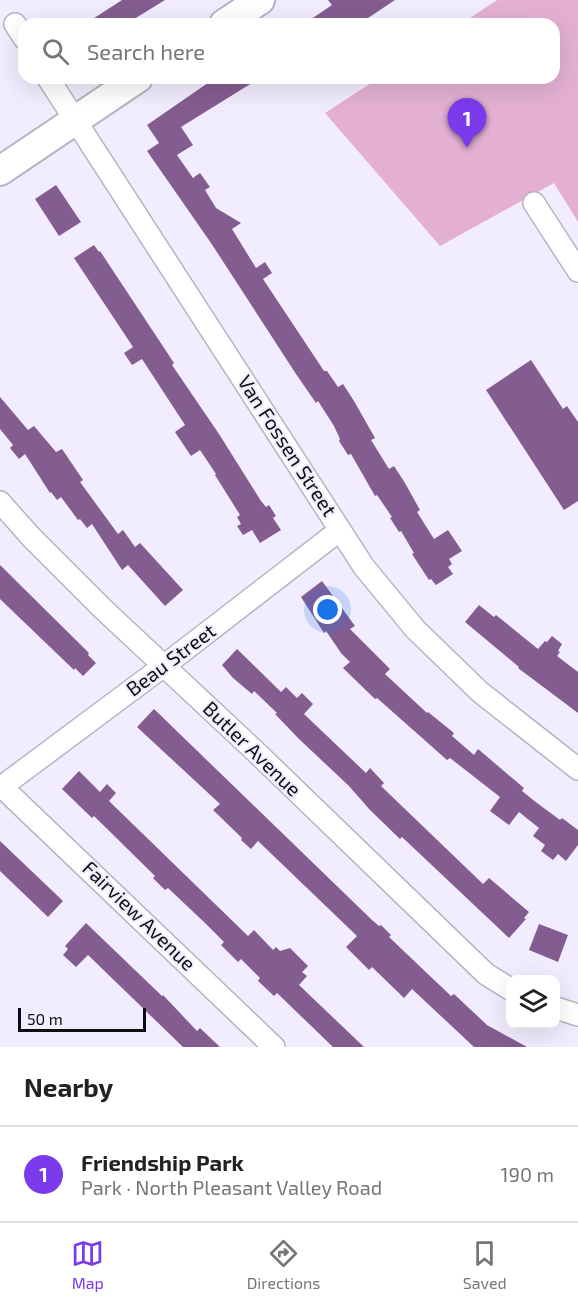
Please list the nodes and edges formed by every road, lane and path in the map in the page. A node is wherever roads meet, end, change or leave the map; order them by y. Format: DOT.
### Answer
graph roads {
  1 [pos="260,0"];
  2 [pos="233,18"];
  3 [pos="52,84"];
  4 [pos="129,84"];
  5 [pos="75,121"];
  6 [pos="0,171"];
  7 [pos="534,202"];
  8 [pos="578,271"];
  9 [pos="0,502"];
  10 [pos="340,530"];
  11 [pos="165,665"];
  12 [pos="578,769"];
  13 [pos="1,787"];
  14 [pos="506,986"];
  15 [pos="560,1010"];
  16 [pos="578,1015"];
  17 [pos="274,1047"];
  1 -- 2 [label="street"];
  3 -- 5 [label="street, Van Fossen Street"];
  4 -- 5 [label="street"];
  5 -- 6 [label="street"];
  5 -- 10 [label="street, Van Fossen Street"];
  7 -- 8 [label="street"];
  9 -- 11 [label="street, Butler Avenue"];
  10 -- 11 [label="street, Beau Street"];
  10 -- 12 [label="street, Van Fossen Street"];
  11 -- 13 [label="street, Beau Street"];
  11 -- 14 [label="street, Butler Avenue"];
  13 -- 17 [label="street, Fairview Avenue"];
  15 -- 16 [label="street"];
}
